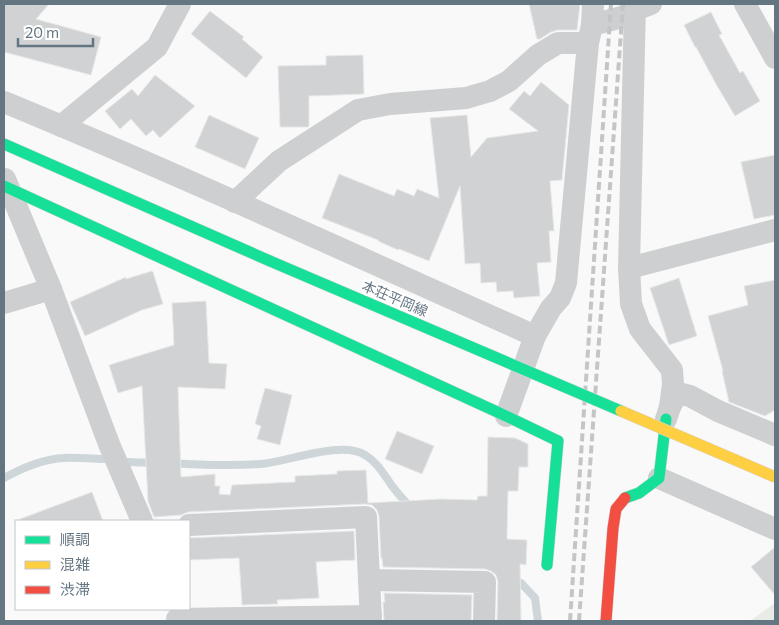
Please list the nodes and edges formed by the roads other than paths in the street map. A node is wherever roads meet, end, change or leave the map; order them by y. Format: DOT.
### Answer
graph roads {
  1 [pos="180,4"];
  2 [pos="745,4"];
  3 [pos="640,6"];
  4 [pos="591,24"];
  5 [pos="775,58"];
  6 [pos="4,102"];
  7 [pos="62,126"];
  8 [pos="4,144"];
  9 [pos="5,184"];
  10 [pos="235,202"];
  11 [pos="775,230"];
  12 [pos="629,268"];
  13 [pos="51,288"];
  14 [pos="4,303"];
  15 [pos="535,336"];
  16 [pos="653,346"];
  17 [pos="718,411"];
  18 [pos="668,413"];
  19 [pos="506,416"];
  20 [pos="775,435"];
  21 [pos="775,477"];
  22 [pos="659,478"];
  23 [pos="142,520"];
  24 [pos="190,525"];
  25 [pos="775,529"];
  26 [pos="547,565"];
  27 [pos="369,580"];
  28 [pos="176,616"];
  29 [pos="371,618"];
  30 [pos="484,621"];
  31 [pos="606,621"];
  1 -- 7 [label="street"];
  2 -- 5 [label="street"];
  3 -- 4 [label="street"];
  3 -- 12 [label="street"];
  4 -- 10 [label="street"];
  4 -- 15 [label="street"];
  6 -- 7 [label="street"];
  7 -- 10 [label="street"];
  8 -- 21 [label="street, 本荘平岡線, bridge"];
  9 -- 13 [label="street"];
  9 -- 19 [label="street"];
  10 -- 15 [label="street"];
  11 -- 12 [label="street"];
  12 -- 16 [label="street"];
  13 -- 14 [label="street"];
  13 -- 23 [label="street"];
  15 -- 19 [label="street"];
  16 -- 17 [label="street"];
  16 -- 18 [label="street"];
  17 -- 18 [label="street"];
  17 -- 20 [label="street"];
  18 -- 22 [label="street"];
  19 -- 26 [label="street"];
  22 -- 25 [label="street"];
  22 -- 31 [label="street"];
  24 -- 27 [label="street"];
  27 -- 29 [label="street"];
  27 -- 30 [label="street"];
  28 -- 29 [label="street"];
}
